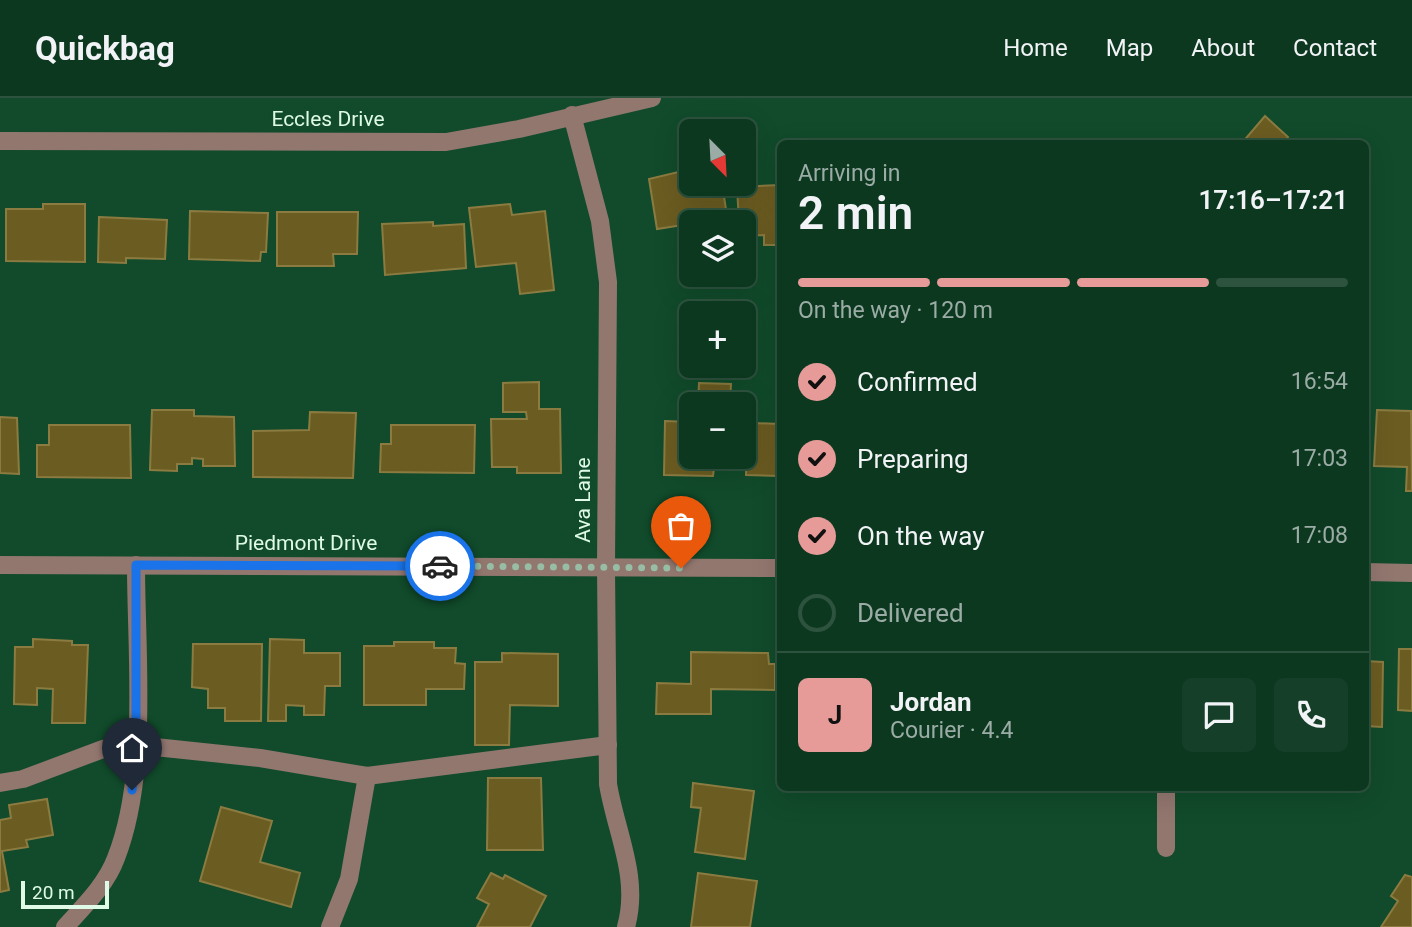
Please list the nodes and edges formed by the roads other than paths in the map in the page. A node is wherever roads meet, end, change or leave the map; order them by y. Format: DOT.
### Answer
graph roads {
  1 [pos="652,98"];
  2 [pos="572,115"];
  3 [pos="0,141"];
  4 [pos="0,565"];
  5 [pos="136,565"];
  6 [pos="606,567"];
  7 [pos="777,568"];
  8 [pos="1369,572"];
  9 [pos="1412,573"];
  10 [pos="136,745"];
  11 [pos="608,745"];
  12 [pos="367,776"];
  13 [pos="0,783"];
  14 [pos="1166,791"];
  15 [pos="1166,848"];
  16 [pos="65,927"];
  17 [pos="330,927"];
  18 [pos="626,927"];
  1 -- 2 [label="street, Eccles Drive"];
  2 -- 3 [label="street, Eccles Drive"];
  2 -- 6 [label="street, Ava Lane"];
  4 -- 5 [label="street, Piedmont Drive"];
  5 -- 6 [label="street, Piedmont Drive"];
  5 -- 10 [label="street"];
  6 -- 7 [label="street, Piedmont Drive"];
  6 -- 11 [label="street, Ava Lane"];
  8 -- 9 [label="street"];
  10 -- 12 [label="street"];
  10 -- 13 [label="street"];
  10 -- 16 [label="street"];
  11 -- 12 [label="street"];
  11 -- 18 [label="street, Ava Lane"];
  12 -- 17 [label="street"];
  14 -- 15 [label="street"];
}
